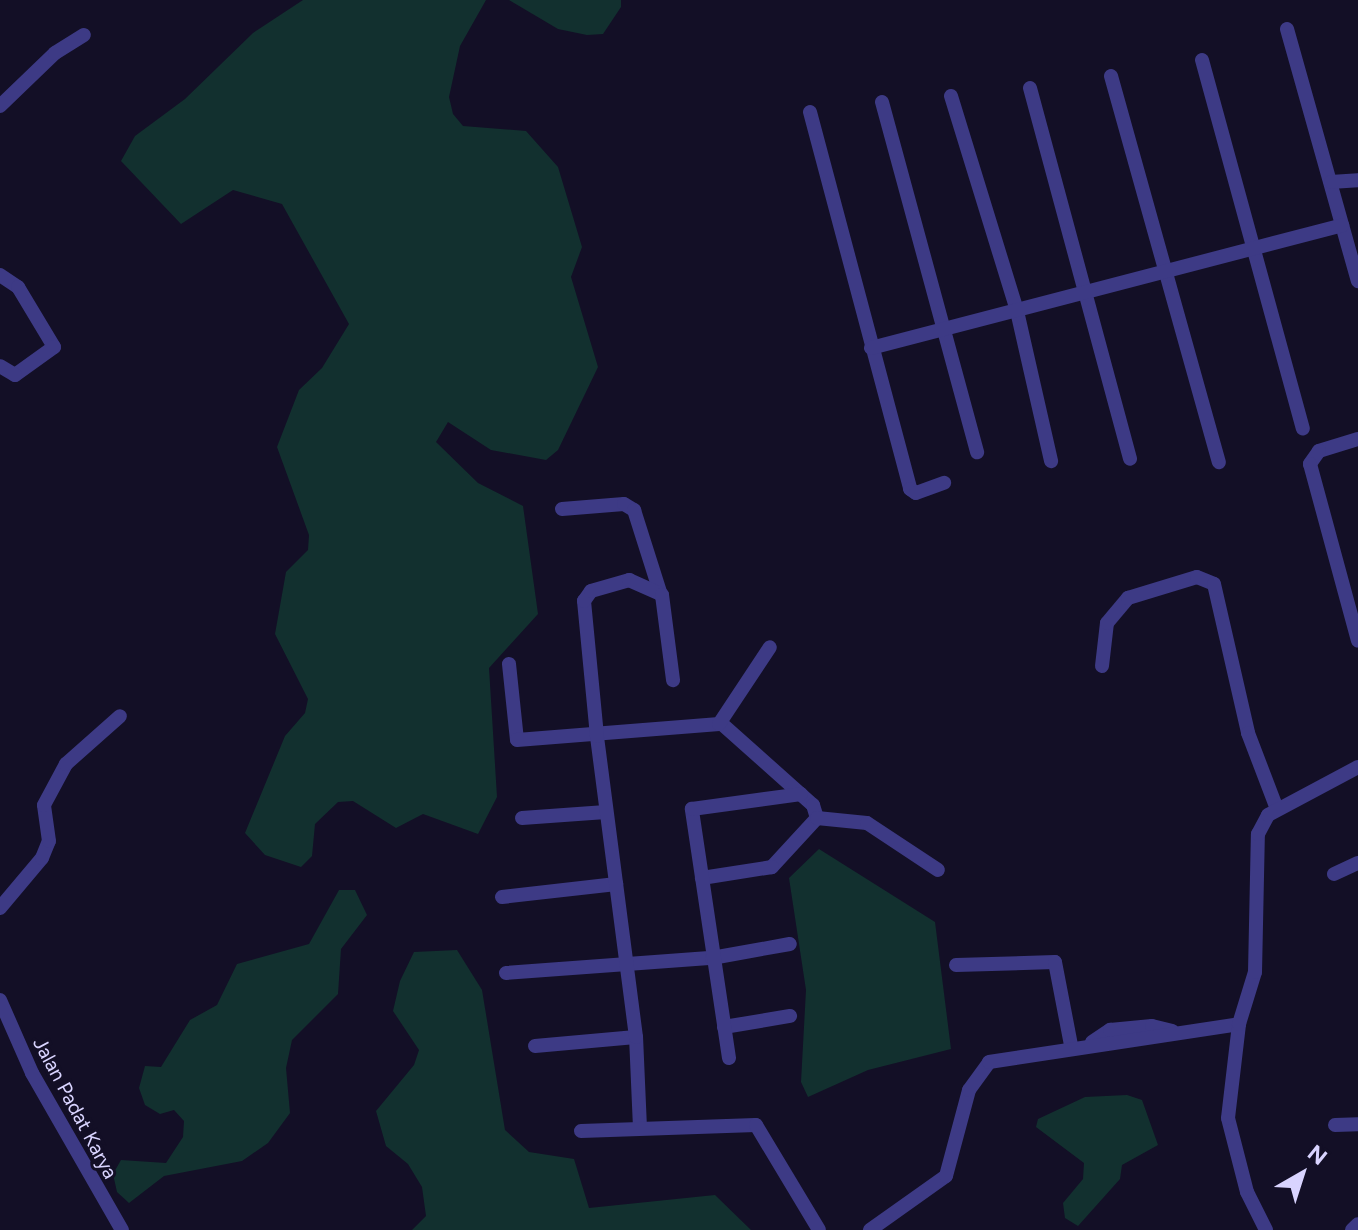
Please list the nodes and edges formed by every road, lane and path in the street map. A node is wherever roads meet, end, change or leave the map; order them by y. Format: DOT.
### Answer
graph roads {
  1 [pos="1287,29"];
  2 [pos="84,35"];
  3 [pos="1202,60"];
  4 [pos="1111,76"];
  5 [pos="1030,88"];
  6 [pos="951,96"];
  7 [pos="882,102"];
  8 [pos="0,106"];
  9 [pos="810,112"];
  10 [pos="1358,180"];
  11 [pos="1331,182"];
  12 [pos="1342,225"];
  13 [pos="1255,247"];
  14 [pos="1169,270"];
  15 [pos="0,275"];
  16 [pos="1358,281"];
  17 [pos="1086,291"];
  18 [pos="1017,311"];
  19 [pos="943,330"];
  20 [pos="871,348"];
  21 [pos="0,366"];
  22 [pos="1303,428"];
  23 [pos="1358,439"];
  24 [pos="977,452"];
  25 [pos="1130,459"];
  26 [pos="1051,461"];
  27 [pos="1219,462"];
  28 [pos="944,483"];
  29 [pos="562,509"];
  30 [pos="662,595"];
  31 [pos="1358,641"];
  32 [pos="770,647"];
  33 [pos="509,664"];
  34 [pos="1102,666"];
  35 [pos="673,680"];
  36 [pos="120,716"];
  37 [pos="719,724"];
  38 [pos="597,736"];
  39 [pos="1358,767"];
  40 [pos="801,794"];
  41 [pos="1277,809"];
  42 [pos="606,812"];
  43 [pos="522,818"];
  44 [pos="817,818"];
  45 [pos="1358,863"];
  46 [pos="938,870"];
  47 [pos="1334,874"];
  48 [pos="702,878"];
  49 [pos="616,884"];
  50 [pos="502,897"];
  51 [pos="0,908"];
  52 [pos="790,944"];
  53 [pos="712,958"];
  54 [pos="956,965"];
  55 [pos="625,967"];
  56 [pos="506,973"];
  57 [pos="0,1000"];
  58 [pos="790,1016"];
  59 [pos="1239,1024"];
  60 [pos="724,1027"];
  61 [pos="636,1037"];
  62 [pos="1071,1045"];
  63 [pos="535,1046"];
  64 [pos="729,1058"];
  65 [pos="1358,1124"];
  66 [pos="1335,1125"];
  67 [pos="640,1128"];
  68 [pos="581,1131"];
  69 [pos="1358,1224"];
  70 [pos="122,1230"];
  71 [pos="819,1230"];
  72 [pos="870,1230"];
  73 [pos="1266,1230"];
  74 [pos="1352,1230"];
  1 -- 11 [label="street"];
  2 -- 8 [label="street"];
  3 -- 13 [label="street"];
  4 -- 14 [label="street"];
  5 -- 17 [label="street"];
  6 -- 18 [label="street"];
  7 -- 19 [label="street"];
  9 -- 20 [label="street"];
  10 -- 11 [label="street"];
  11 -- 12 [label="street"];
  12 -- 13 [label="street"];
  12 -- 16 [label="street"];
  13 -- 14 [label="street"];
  13 -- 22 [label="street"];
  14 -- 17 [label="street"];
  14 -- 27 [label="street"];
  15 -- 21 [label="street"];
  17 -- 18 [label="street"];
  17 -- 25 [label="street"];
  18 -- 19 [label="street"];
  18 -- 26 [label="street"];
  19 -- 20 [label="street"];
  19 -- 24 [label="street"];
  20 -- 28 [label="street"];
  23 -- 31 [label="street"];
  29 -- 30 [label="street"];
  30 -- 35 [label="street"];
  30 -- 38 [label="street"];
  32 -- 37 [label="street"];
  33 -- 38 [label="street"];
  34 -- 41 [label="street"];
  36 -- 51 [label="street"];
  37 -- 38 [label="street"];
  37 -- 40 [label="street"];
  38 -- 42 [label="street"];
  39 -- 41 [label="street"];
  40 -- 44 [label="street"];
  40 -- 48 [label="street"];
  41 -- 59 [label="street"];
  42 -- 43 [label="street"];
  42 -- 49 [label="street"];
  44 -- 46 [label="street"];
  44 -- 48 [label="street"];
  45 -- 47 [label="street"];
  48 -- 53 [label="street"];
  49 -- 50 [label="street"];
  49 -- 55 [label="street"];
  52 -- 53 [label="street"];
  53 -- 55 [label="street"];
  53 -- 60 [label="street"];
  54 -- 62 [label="street"];
  55 -- 56 [label="street"];
  55 -- 61 [label="street"];
  57 -- 70 [label="street, Jalan Padat Karya"];
  58 -- 60 [label="street"];
  59 -- 62 [label="street"];
  59 -- 73 [label="street"];
  60 -- 64 [label="street"];
  61 -- 63 [label="street"];
  61 -- 67 [label="street"];
  62 -- 72 [label="street"];
  65 -- 66 [label="street"];
  67 -- 68 [label="street"];
  67 -- 71 [label="street"];
  69 -- 74 [label="street"];
}
